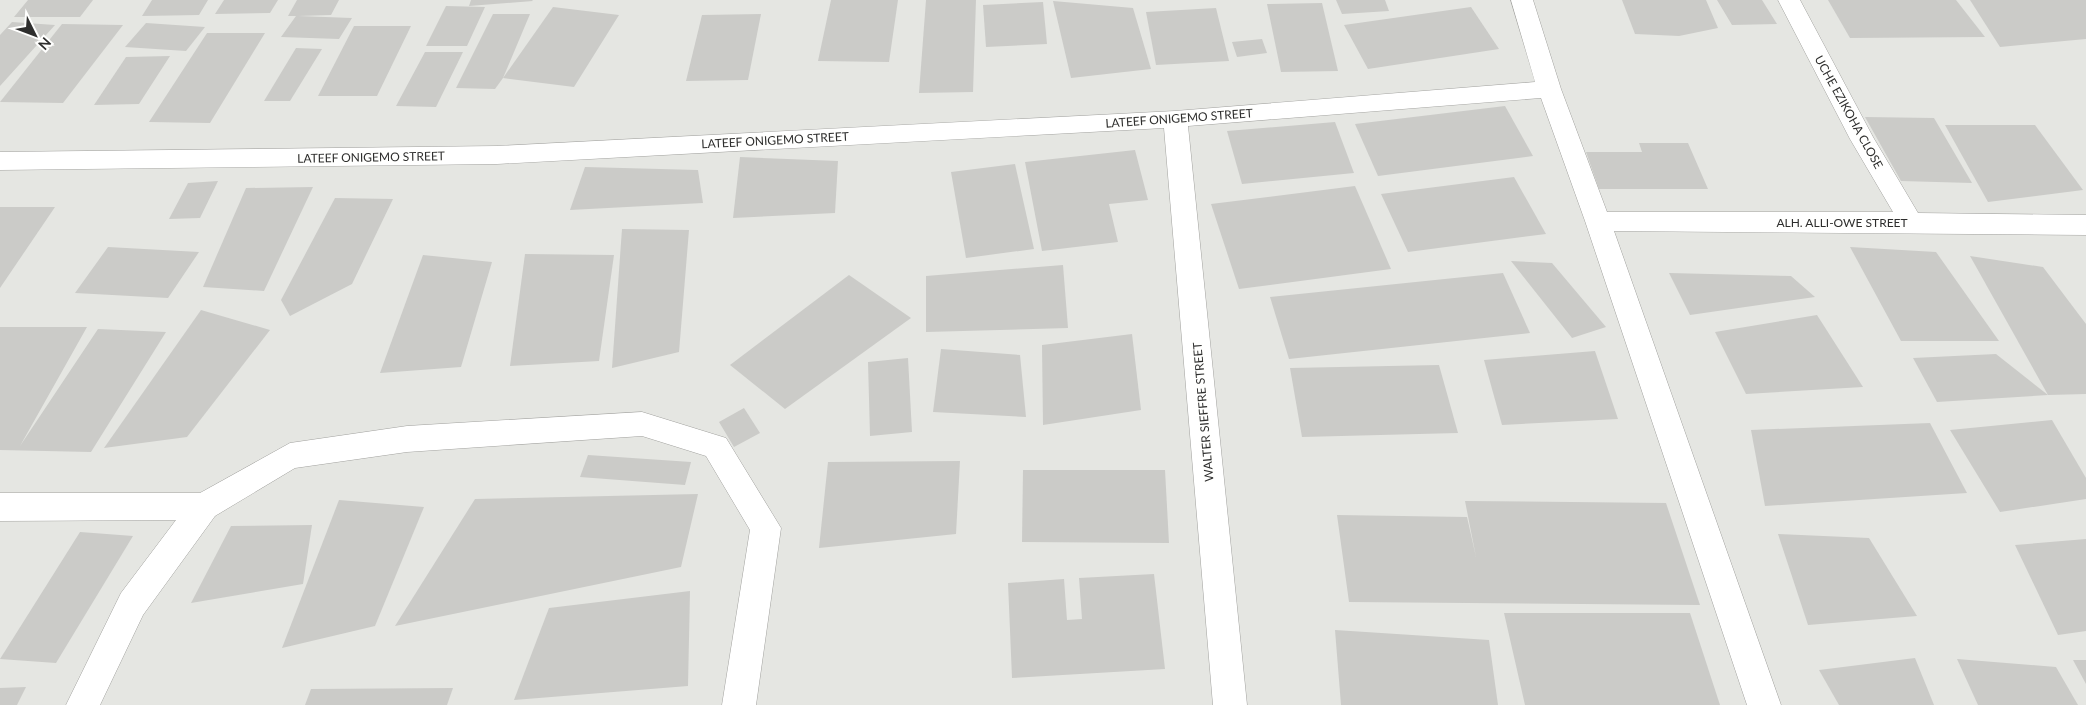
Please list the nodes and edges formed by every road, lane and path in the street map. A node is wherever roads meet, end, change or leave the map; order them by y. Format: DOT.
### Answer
graph roads {
  1 [pos="1522,0"];
  2 [pos="1789,0"];
  3 [pos="1549,88"];
  4 [pos="1175,119"];
  5 [pos="0,161"];
  6 [pos="1598,221"];
  7 [pos="1911,222"];
  8 [pos="2086,225"];
  9 [pos="204,506"];
  10 [pos="0,507"];
  11 [pos="83,705"];
  12 [pos="739,705"];
  13 [pos="1230,705"];
  14 [pos="1764,705"];
  1 -- 3 [label="street"];
  2 -- 7 [label="street, UCHE EZIKOHA CLOSE"];
  3 -- 4 [label="street, LATEEF ONIGEMO STREET"];
  3 -- 6 [label="street"];
  4 -- 5 [label="street, LATEEF ONIGEMO STREET"];
  4 -- 13 [label="street, WALTER SIEFFRE STREET"];
  6 -- 7 [label="street, ALH. ALLI-OWE STREET"];
  6 -- 14 [label="street"];
  7 -- 8 [label="street, ALH. ALLI-OWE STREET"];
  9 -- 10 [label="street"];
  9 -- 11 [label="street"];
  9 -- 12 [label="street"];
}
